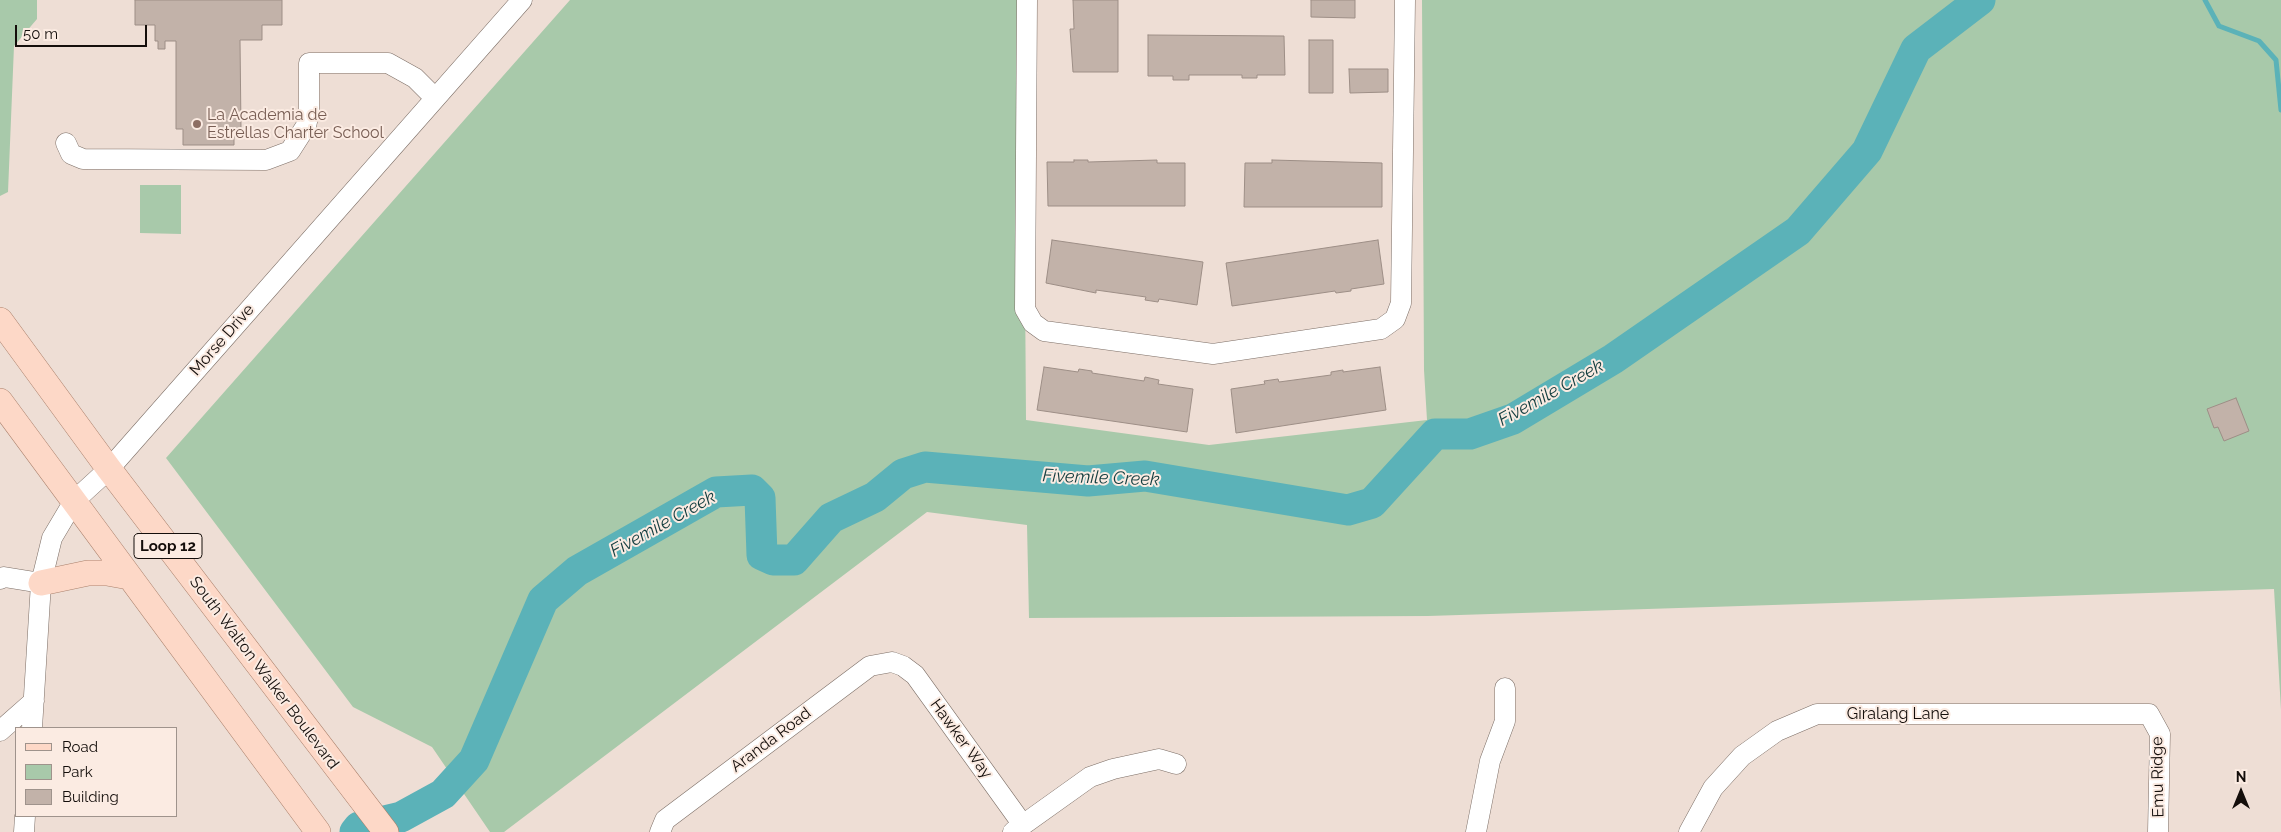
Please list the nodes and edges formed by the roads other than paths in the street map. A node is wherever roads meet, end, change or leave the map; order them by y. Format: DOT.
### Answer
graph roads {
  1 [pos="522,0"];
  2 [pos="1027,0"];
  3 [pos="1405,0"];
  4 [pos="434,98"];
  5 [pos="66,143"];
  6 [pos="0,320"];
  7 [pos="0,401"];
  8 [pos="109,469"];
  9 [pos="74,501"];
  10 [pos="129,577"];
  11 [pos="0,579"];
  12 [pos="41,583"];
  13 [pos="892,662"];
  14 [pos="1505,688"];
  15 [pos="34,701"];
  16 [pos="2154,722"];
  17 [pos="32,727"];
  18 [pos="0,731"];
  19 [pos="1176,764"];
  20 [pos="26,817"];
  21 [pos="1018,828"];
  22 [pos="24,832"];
  23 [pos="318,832"];
  24 [pos="386,832"];
  25 [pos="660,832"];
  26 [pos="1476,832"];
  27 [pos="1689,832"];
  28 [pos="2158,832"];
  1 -- 4 [label="street, Morse Drive"];
  2 -- 3 [label="street"];
  4 -- 5 [label="street"];
  4 -- 8 [label="street, Morse Drive"];
  6 -- 8 [label="main road, South Walton Walker Boulevard / Loop 12"];
  7 -- 9 [label="main road, Loop 12"];
  8 -- 9 [label="street, Morse Drive"];
  8 -- 24 [label="main road, South Walton Walker Boulevard / Loop 12"];
  9 -- 10 [label="main road, Loop 12"];
  9 -- 12 [label="street, Morse Drive"];
  10 -- 12 [label="main road"];
  10 -- 23 [label="main road, Loop 12"];
  11 -- 12 [label="street"];
  12 -- 15 [label="street, Morse Drive"];
  13 -- 21 [label="street, Hawker Way"];
  13 -- 25 [label="street, Aranda Road"];
  14 -- 26 [label="street"];
  15 -- 17 [label="street, Morse Drive"];
  15 -- 18 [label="street"];
  16 -- 27 [label="street, Giralang Lane"];
  16 -- 28 [label="street, Emu Ridge"];
  19 -- 21 [label="street"];
  20 -- 22 [label="street"];
}
